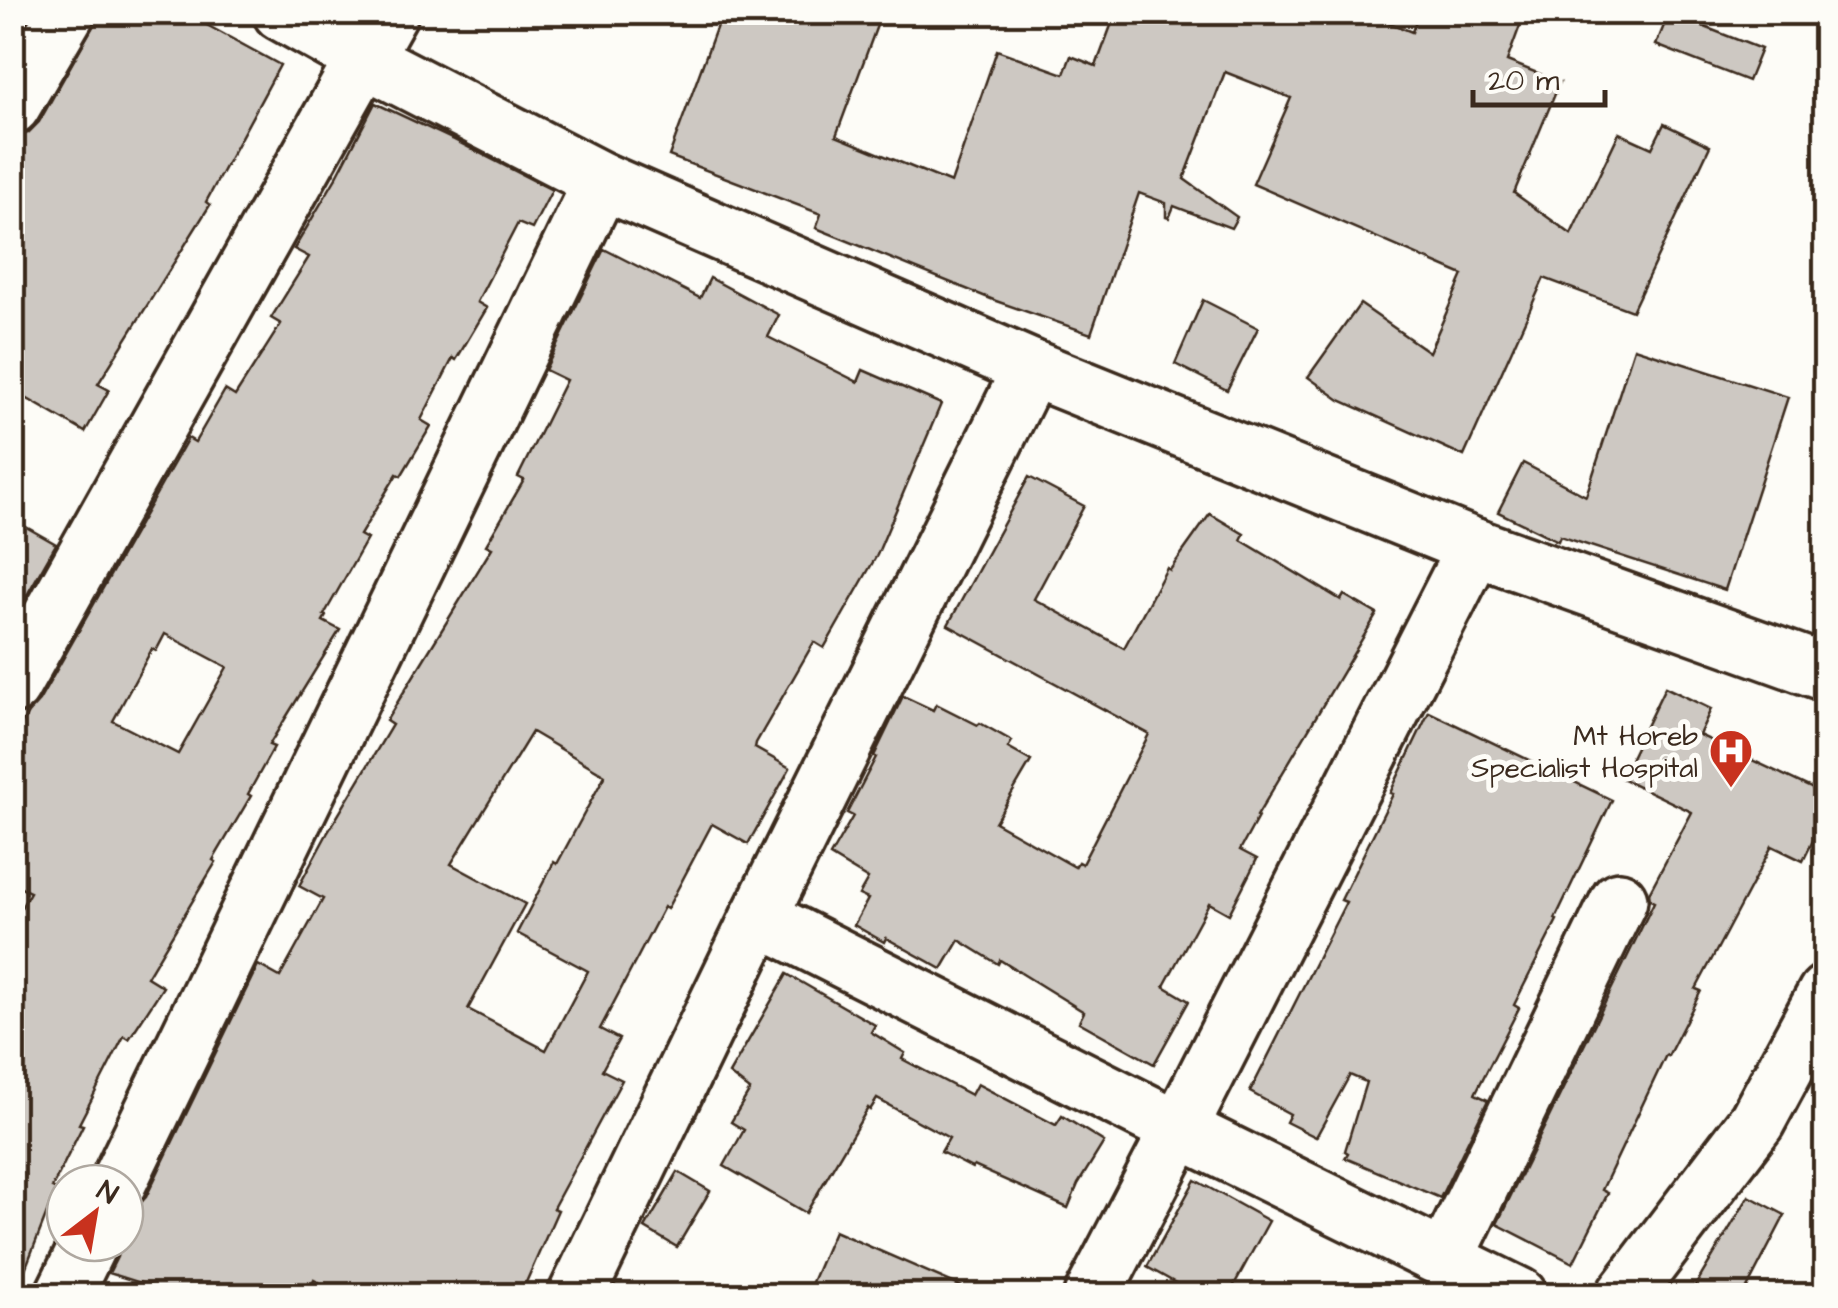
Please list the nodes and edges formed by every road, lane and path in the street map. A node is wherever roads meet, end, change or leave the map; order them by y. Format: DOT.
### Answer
graph roads {
  1 [pos="67,12"];
  2 [pos="282,12"];
  3 [pos="390,12"];
  4 [pos="363,58"];
  5 [pos="12,106"];
  6 [pos="602,181"];
  7 [pos="1031,368"];
  8 [pos="1475,548"];
  9 [pos="1826,673"];
  10 [pos="12,686"];
  11 [pos="1619,900"];
  12 [pos="759,917"];
  13 [pos="1826,993"];
  14 [pos="1179,1129"];
  15 [pos="128,1163"];
  16 [pos="1445,1260"];
  17 [pos="80,1263"];
  18 [pos="64,1296"];
  19 [pos="576,1296"];
  20 [pos="1092,1296"];
  21 [pos="1519,1296"];
  22 [pos="1624,1296"];
  1 -- 5 [label="street"];
  2 -- 4 [label="street"];
  3 -- 4 [label="street"];
  4 -- 6 [label="street"];
  4 -- 10 [label="street"];
  6 -- 7 [label="street"];
  6 -- 15 [label="street"];
  7 -- 8 [label="street"];
  7 -- 12 [label="street"];
  8 -- 9 [label="street"];
  8 -- 14 [label="street"];
  11 -- 16 [label="street"];
  12 -- 14 [label="street"];
  12 -- 19 [label="street"];
  13 -- 22 [label="street"];
  14 -- 16 [label="street"];
  14 -- 20 [label="street"];
  16 -- 21 [label="street"];
  17 -- 18 [label="street"];
}
